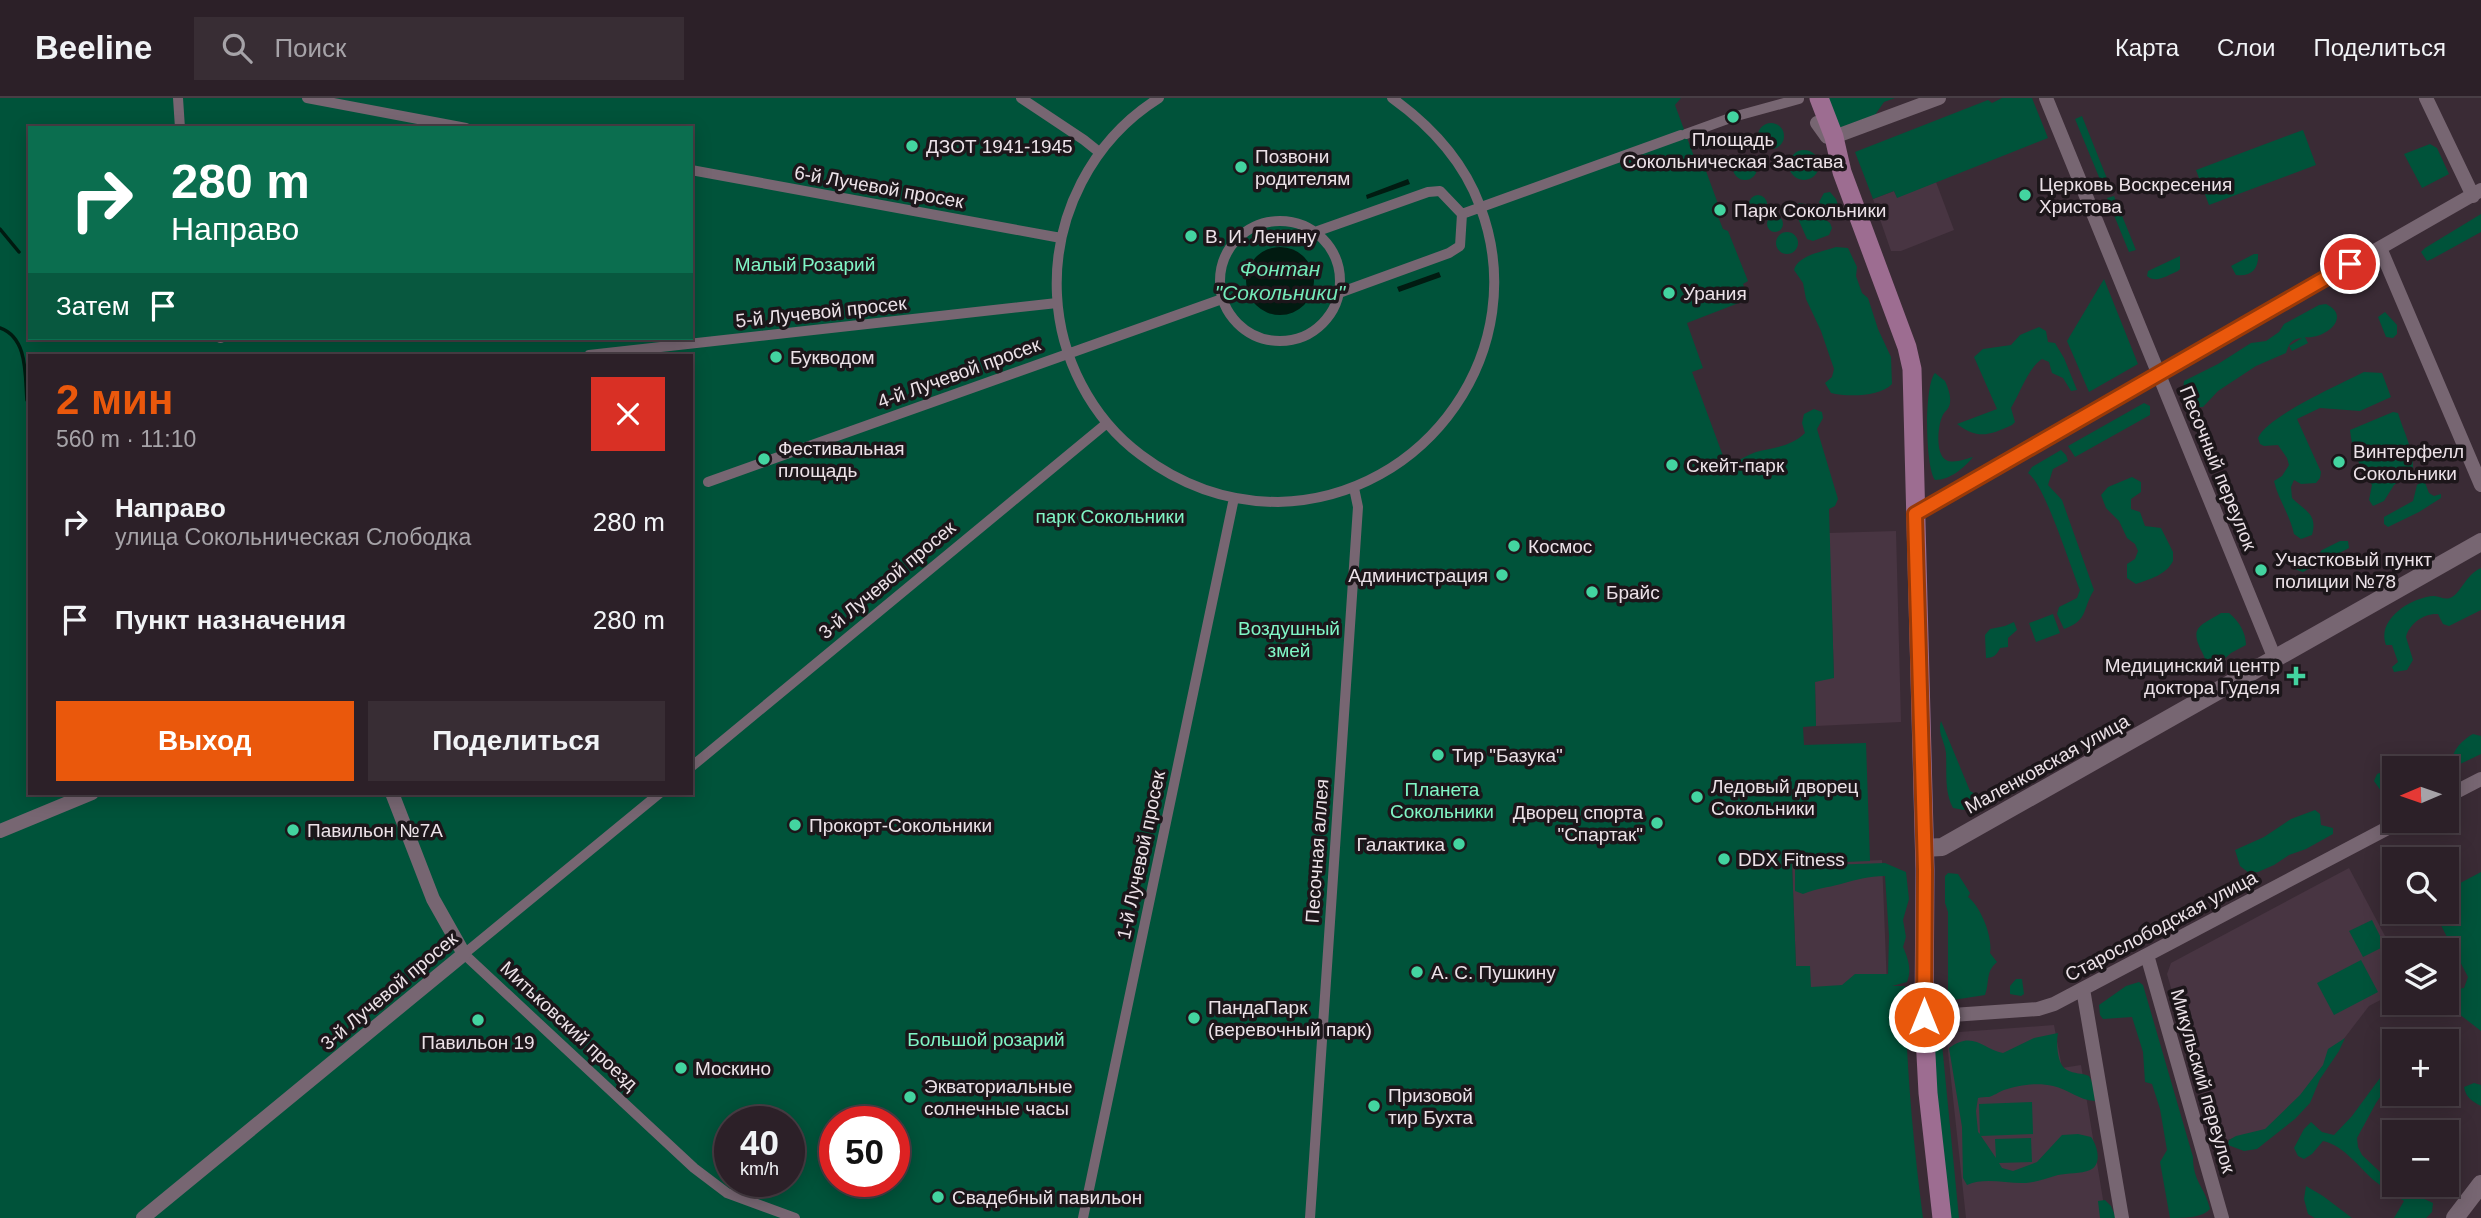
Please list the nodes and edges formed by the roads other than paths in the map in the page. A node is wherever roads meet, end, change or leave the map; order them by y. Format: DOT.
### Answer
graph roads {
  1 [pos="178,98"];
  2 [pos="307,98"];
  3 [pos="1021,98"];
  4 [pos="1159,98"];
  5 [pos="1392,98"];
  6 [pos="1819,98"];
  7 [pos="1939,98"];
  8 [pos="2046,98"];
  9 [pos="2426,98"];
  10 [pos="1803,99"];
  11 [pos="1817,122"];
  12 [pos="180,126"];
  13 [pos="455,126"];
  14 [pos="1834,137"];
  15 [pos="1099,152"];
  16 [pos="693,170"];
  17 [pos="1842,172"];
  18 [pos="2477,193"];
  19 [pos="1480,207"];
  20 [pos="1462,214"];
  21 [pos="1315,232"];
  22 [pos="1061,237"];
  23 [pos="2380,248"];
  24 [pos="1339,293"];
  25 [pos="1222,299"];
  26 [pos="1057,303"];
  27 [pos="598,354"];
  28 [pos="1068,354"];
  29 [pos="2159,374"];
  30 [pos="1107,423"];
  31 [pos="708,482"];
  32 [pos="2481,485"];
  33 [pos="1354,488"];
  34 [pos="1234,498"];
  35 [pos="1915,514"];
  36 [pos="2481,542"];
  37 [pos="2274,659"];
  38 [pos="693,765"];
  39 [pos="2481,779"];
  40 [pos="2459,790"];
  41 [pos="87,795"];
  42 [pos="393,795"];
  43 [pos="658,795"];
  44 [pos="0,831"];
  45 [pos="2382,831"];
  46 [pos="1924,848"];
  47 [pos="464,954"];
  48 [pos="2147,955"];
  49 [pos="2083,989"];
  50 [pos="1924,1017"];
  51 [pos="2481,1184"];
  52 [pos="144,1218"];
  53 [pos="795,1218"];
  54 [pos="1083,1218"];
  55 [pos="1310,1218"];
  56 [pos="1942,1218"];
  57 [pos="2122,1218"];
  58 [pos="2222,1218"];
  59 [pos="2455,1218"];
  1 -- 12 [label="street"];
  2 -- 13 [label="street"];
  3 -- 15 [label="street"];
  4 -- 15 [label="street"];
  5 -- 19 [label="street"];
  6 -- 14 [label="main road"];
  7 -- 14 [label="street"];
  8 -- 29 [label="street, Песочный переулок"];
  9 -- 18 [label="street"];
  10 -- 11 [label="main road"];
  10 -- 19 [label="street"];
  11 -- 14 [label="street"];
  11 -- 17 [label="main road"];
  14 -- 17 [label="main road"];
  15 -- 22 [label="street"];
  16 -- 22 [label="street, 6-й Лучевой просек"];
  17 -- 35 [label="main road"];
  18 -- 23 [label="street"];
  19 -- 20 [label="street"];
  19 -- 33 [label="street"];
  20 -- 21 [label="street"];
  20 -- 24 [label="street"];
  21 -- 24 [label="street"];
  21 -- 25 [label="street"];
  22 -- 26 [label="street"];
  23 -- 29 [label="street"];
  23 -- 32 [label="street"];
  24 -- 25 [label="street"];
  25 -- 28 [label="street, 4-й Лучевой просек"];
  26 -- 27 [label="street, 5-й Лучевой просек"];
  26 -- 28 [label="street"];
  28 -- 30 [label="street"];
  28 -- 31 [label="street, 4-й Лучевой просек"];
  29 -- 35 [label="street"];
  29 -- 37 [label="street, Песочный переулок"];
  30 -- 34 [label="street"];
  30 -- 38 [label="street, 3-й Лучевой просек"];
  33 -- 34 [label="street"];
  33 -- 55 [label="street, Песочная аллея"];
  34 -- 54 [label="street, 1-й Лучевой просек"];
  35 -- 46 [label="main road"];
  36 -- 37 [label="street, Маленковская улица"];
  37 -- 46 [label="street, Маленковская улица"];
  39 -- 40 [label="street"];
  41 -- 44 [label="street"];
  42 -- 47 [label="street, Митьковский проезд"];
  43 -- 47 [label="street, 3-й Лучевой просек"];
  45 -- 48 [label="street, Старослободская улица"];
  46 -- 50 [label="main road"];
  47 -- 52 [label="street, 3-й Лучевой просек"];
  47 -- 53 [label="street, Митьковский проезд"];
  48 -- 49 [label="street, Старослободская улица"];
  48 -- 58 [label="street, Микульский переулок"];
  49 -- 50 [label="street, Старослободская улица"];
  49 -- 57 [label="street"];
  50 -- 56 [label="main road"];
  51 -- 59 [label="street"];
}
